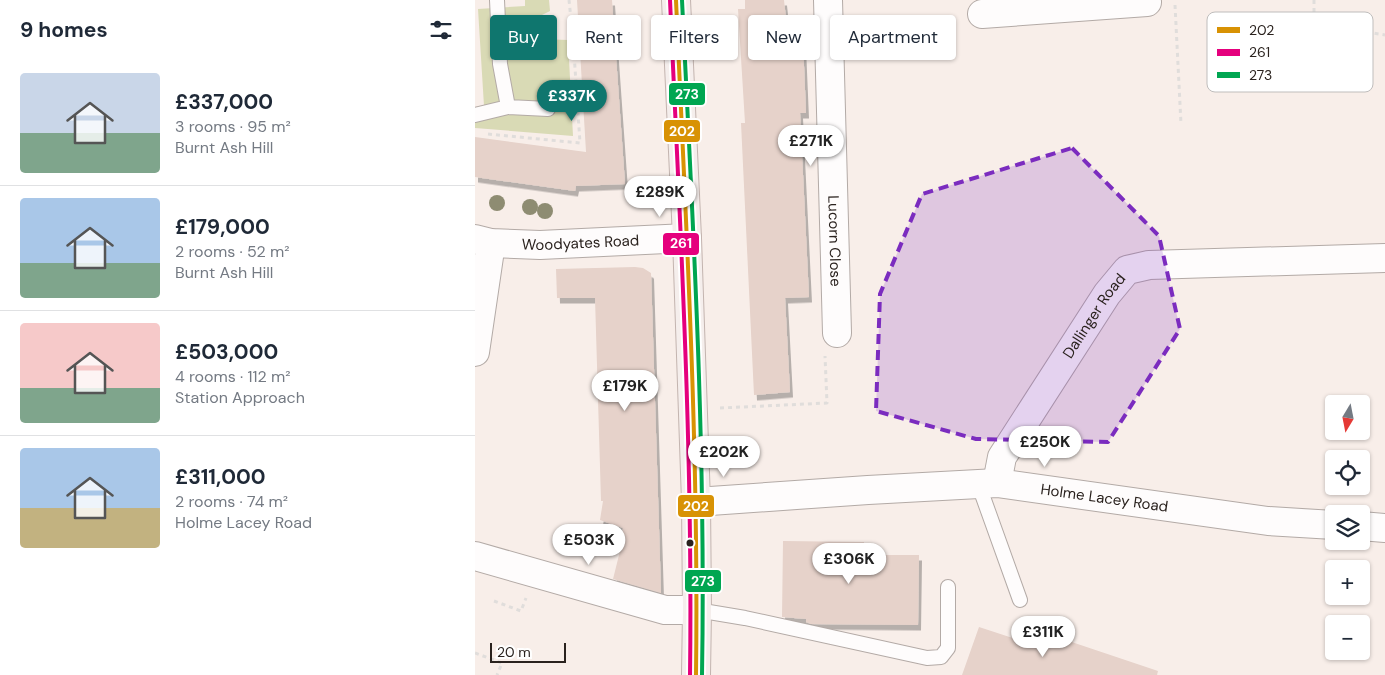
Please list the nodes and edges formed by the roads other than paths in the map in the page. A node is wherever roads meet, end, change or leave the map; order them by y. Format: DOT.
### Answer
graph roads {
  1 [pos="497,0"];
  2 [pos="676,0"];
  3 [pos="828,0"];
  4 [pos="1147,2"];
  5 [pos="1033,5"];
  6 [pos="982,14"];
  7 [pos="509,107"];
  8 [pos="548,109"];
  9 [pos="475,115"];
  10 [pos="687,238"];
  11 [pos="483,241"];
  12 [pos="1385,258"];
  13 [pos="837,333"];
  14 [pos="475,352"];
  15 [pos="988,483"];
  16 [pos="696,502"];
  17 [pos="1325,524"];
  18 [pos="1370,527"];
  19 [pos="1385,528"];
  20 [pos="475,556"];
  21 [pos="948,587"];
  22 [pos="1020,600"];
  23 [pos="697,610"];
  24 [pos="695,675"];
  1 -- 7 [label="lane"];
  2 -- 10 [label="main road"];
  3 -- 13 [label="street, Lucorn Close"];
  4 -- 5 [label="street"];
  5 -- 6 [label="street"];
  7 -- 8 [label="lane"];
  7 -- 9 [label="lane"];
  10 -- 11 [label="street, Woodyates Road"];
  10 -- 16 [label="main road"];
  11 -- 14 [label="street"];
  12 -- 15 [label="street, Dallinger Road"];
  15 -- 16 [label="street, Holme Lacey Road"];
  15 -- 17 [label="street, Holme Lacey Road"];
  15 -- 22 [label="lane"];
  16 -- 23 [label="main road"];
  18 -- 19 [label="street"];
  20 -- 23 [label="street"];
  21 -- 23 [label="lane"];
  23 -- 24 [label="main road"];
}
